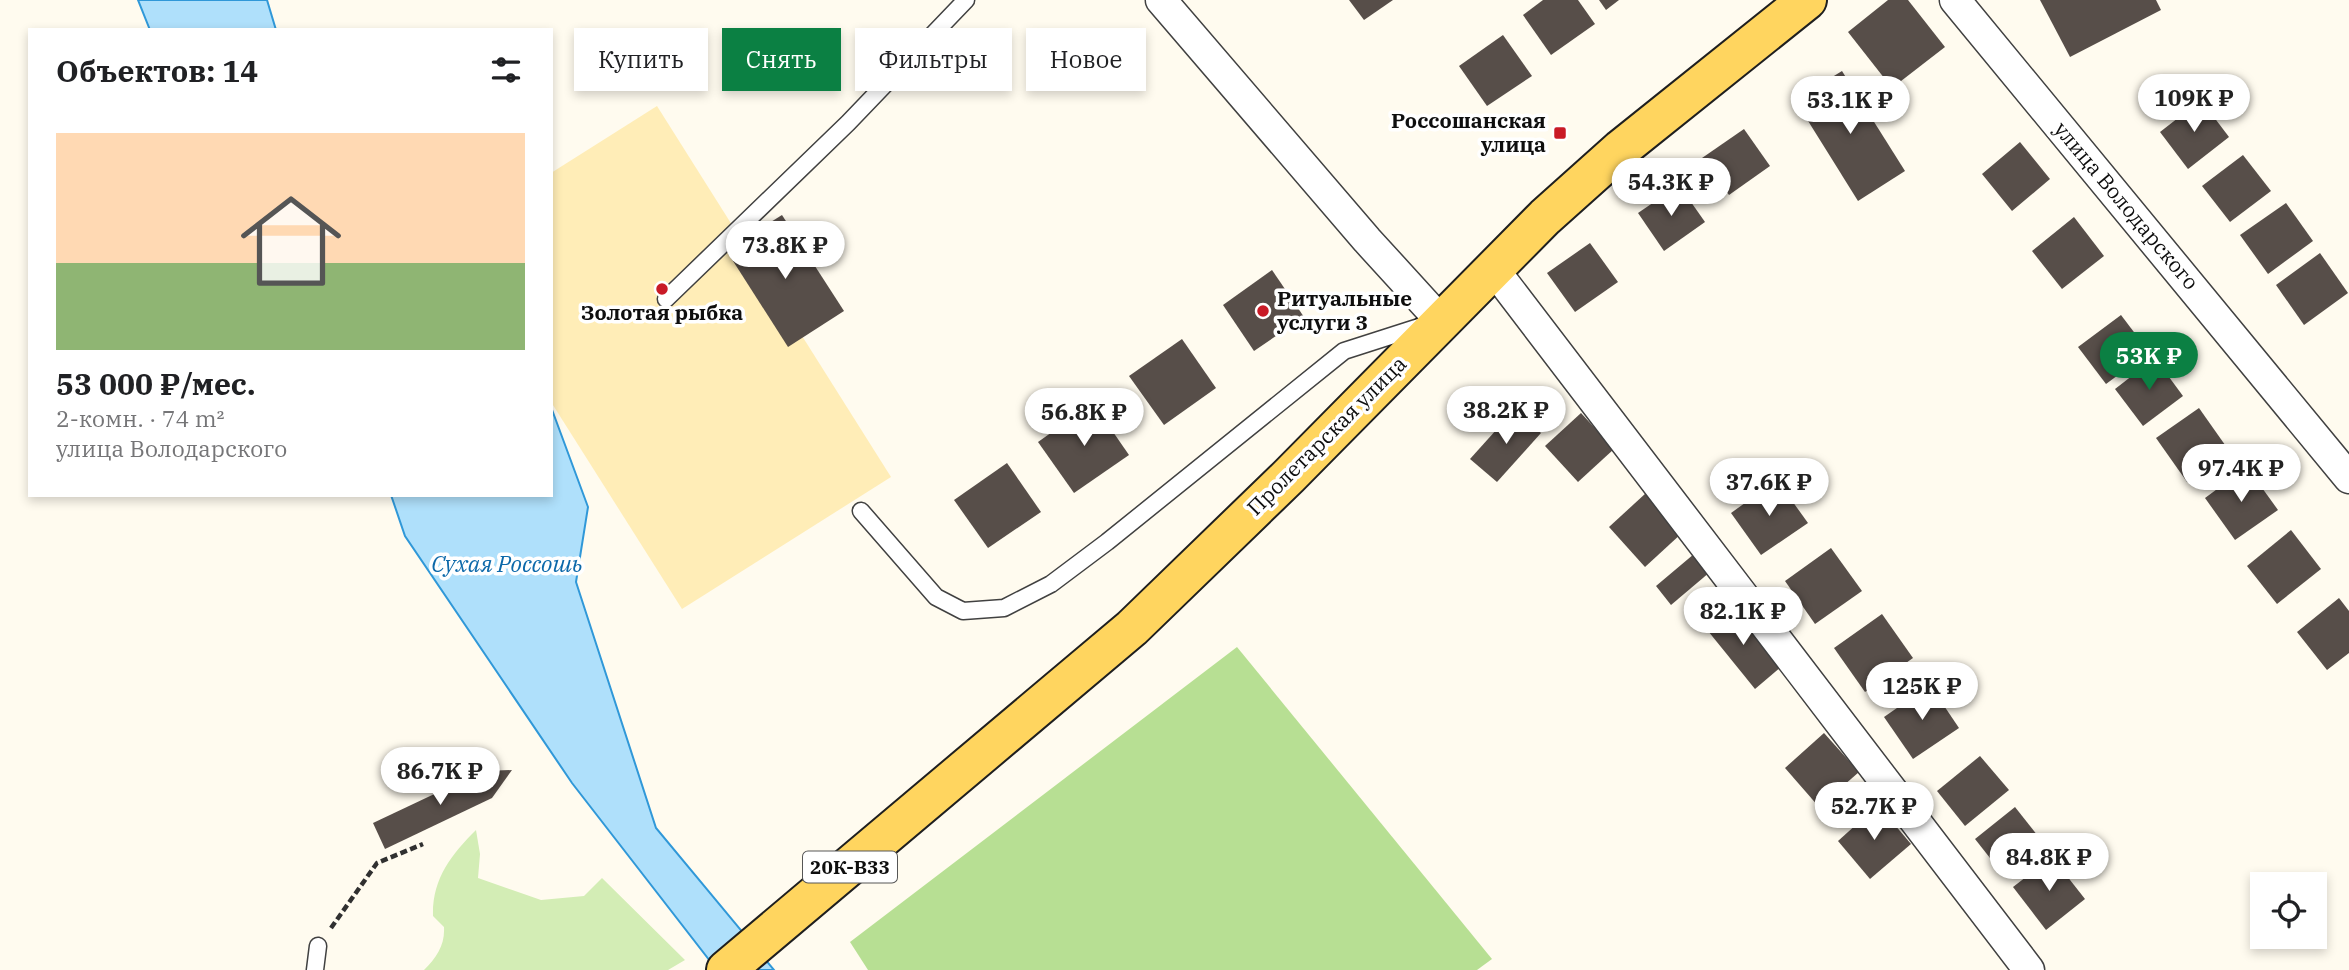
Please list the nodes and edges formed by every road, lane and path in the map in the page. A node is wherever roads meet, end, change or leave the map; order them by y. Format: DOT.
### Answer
graph roads {
  1 [pos="966,0"];
  2 [pos="1161,0"];
  3 [pos="1807,0"];
  4 [pos="1955,0"];
  5 [pos="1495,271"];
  6 [pos="666,299"];
  7 [pos="1440,320"];
  8 [pos="2349,478"];
  9 [pos="861,511"];
  10 [pos="423,844"];
  11 [pos="318,946"];
  12 [pos="314,970"];
  13 [pos="726,970"];
  14 [pos="2029,970"];
  1 -- 6 [label="lane"];
  2 -- 7 [label="street"];
  3 -- 5 [label="main road, Пролетарская улица / 20К-В33"];
  4 -- 8 [label="street, улица Володарского"];
  5 -- 7 [label="main road, Пролетарская улица / 20К-В33"];
  5 -- 14 [label="street"];
  7 -- 9 [label="lane"];
  7 -- 13 [label="main road, Пролетарская улица / 20К-В33"];
  10 -- 11 [label="path"];
  11 -- 12 [label="lane"];
}
